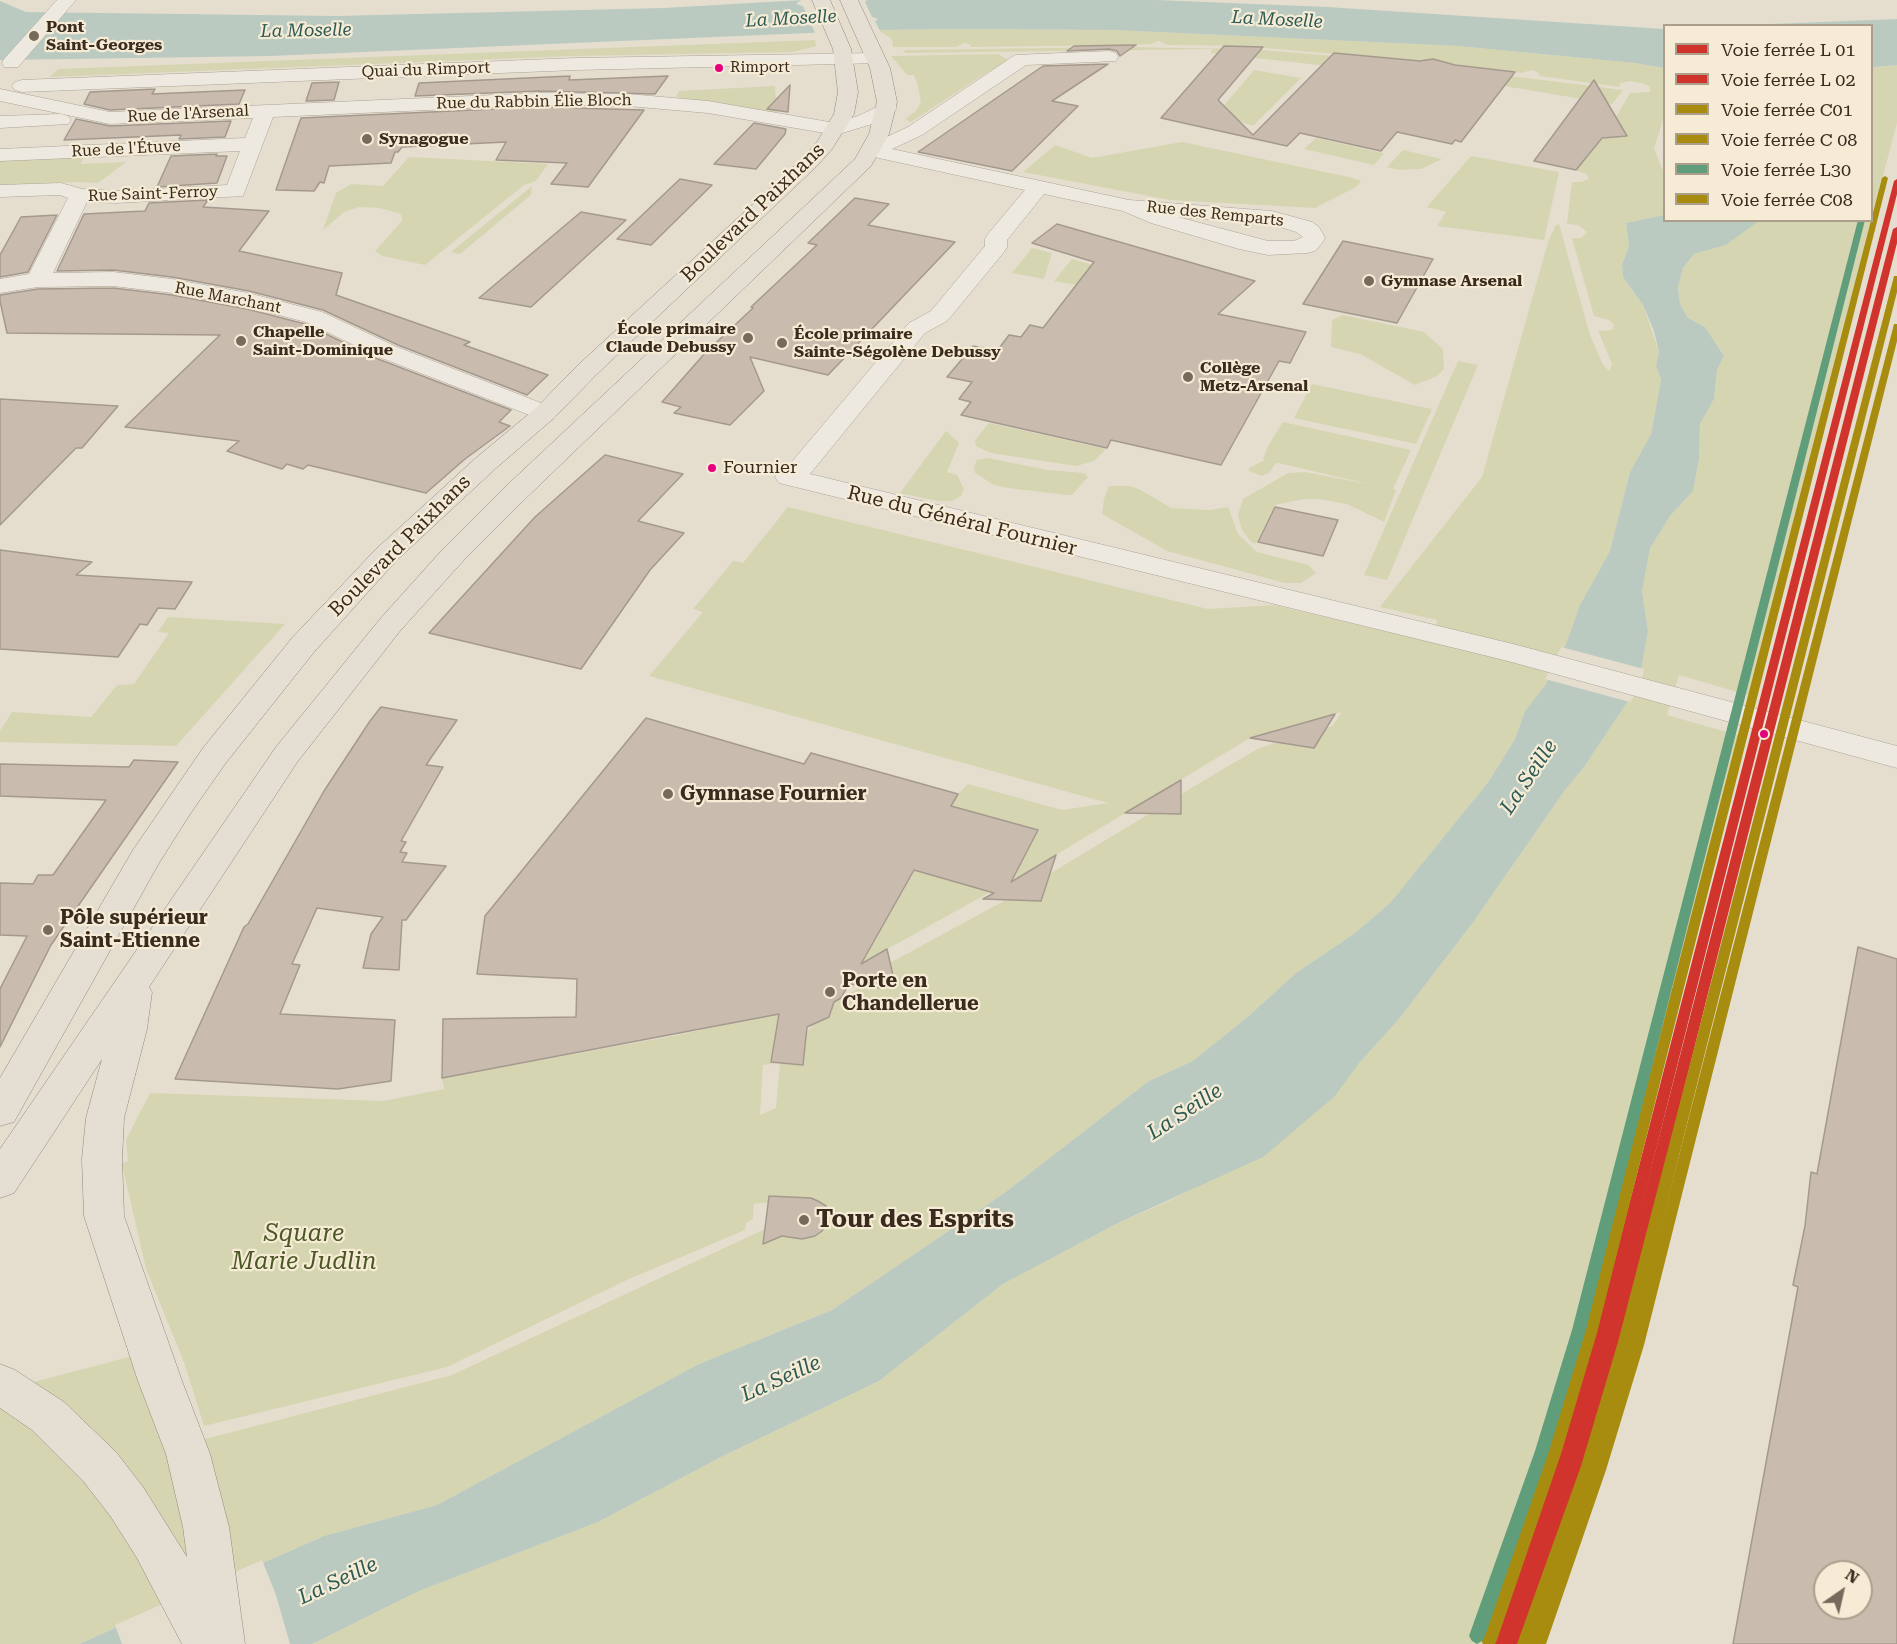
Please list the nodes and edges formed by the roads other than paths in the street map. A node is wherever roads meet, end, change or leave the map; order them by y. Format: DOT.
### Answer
graph roads {
  1 [pos="821,0"];
  2 [pos="849,0"];
  3 [pos="64,4"];
  4 [pos="872,51"];
  5 [pos="1109,57"];
  6 [pos="844,61"];
  7 [pos="4,81"];
  8 [pos="887,108"];
  9 [pos="265,111"];
  10 [pos="110,118"];
  11 [pos="0,122"];
  12 [pos="252,144"];
  13 [pos="846,144"];
  14 [pos="0,155"];
  15 [pos="1039,186"];
  16 [pos="0,191"];
  17 [pos="80,195"];
  18 [pos="1129,206"];
  19 [pos="38,280"];
  20 [pos="0,286"];
  21 [pos="578,380"];
  22 [pos="624,391"];
  23 [pos="544,414"];
  24 [pos="1897,757"];
  25 [pos="136,982"];
  26 [pos="0,1111"];
  27 [pos="0,1181"];
  28 [pos="0,1384"];
  29 [pos="208,1644"];
  30 [pos="221,1644"];
  1 -- 6 [label="main road, Boulevard Paixhans"];
  2 -- 4 [label="main road, Boulevard Paixhans"];
  3 -- 7 [label="street"];
  4 -- 6 [label="street, Quai du Rimport"];
  4 -- 8 [label="main road, Boulevard Paixhans"];
  5 -- 13 [label="street, Boulevard Paixhans"];
  6 -- 7 [label="street, Quai du Rimport"];
  6 -- 13 [label="main road, Boulevard Paixhans"];
  7 -- 10 [label="street, Rue de l'Arsenal"];
  8 -- 13 [label="main road, Boulevard Paixhans"];
  8 -- 13 [label="street"];
  9 -- 10 [label="street, Rue de l'Arsenal"];
  9 -- 12 [label="street, Rue Saint-Ferroy"];
  9 -- 13 [label="street, Rue du Rabbin Élie Bloch"];
  10 -- 11 [label="street, Rue de l'Arsenal"];
  12 -- 14 [label="street, Rue de l'Étuve"];
  12 -- 17 [label="street, Rue Saint-Ferroy"];
  13 -- 15 [label="street, Rue des Remparts"];
  13 -- 21 [label="main road, Boulevard Paixhans"];
  13 -- 22 [label="main road, Boulevard Paixhans"];
  15 -- 18 [label="street, Rue des Remparts"];
  15 -- 24 [label="street, Rue du Général Fournier"];
  16 -- 17 [label="street"];
  17 -- 19 [label="street, Rue Saint-Ferroy"];
  18 -- 18 [label="street, Rue des Remparts"];
  19 -- 20 [label="street, Rue Marchant"];
  19 -- 23 [label="street, Rue Marchant"];
  21 -- 22 [label="main road"];
  21 -- 23 [label="main road, Boulevard Paixhans"];
  22 -- 25 [label="main road, Boulevard Paixhans"];
  23 -- 26 [label="main road, Boulevard Paixhans"];
  25 -- 27 [label="main road, Boulevard Paixhans"];
  25 -- 30 [label="main road"];
  28 -- 29 [label="main road"];
}
